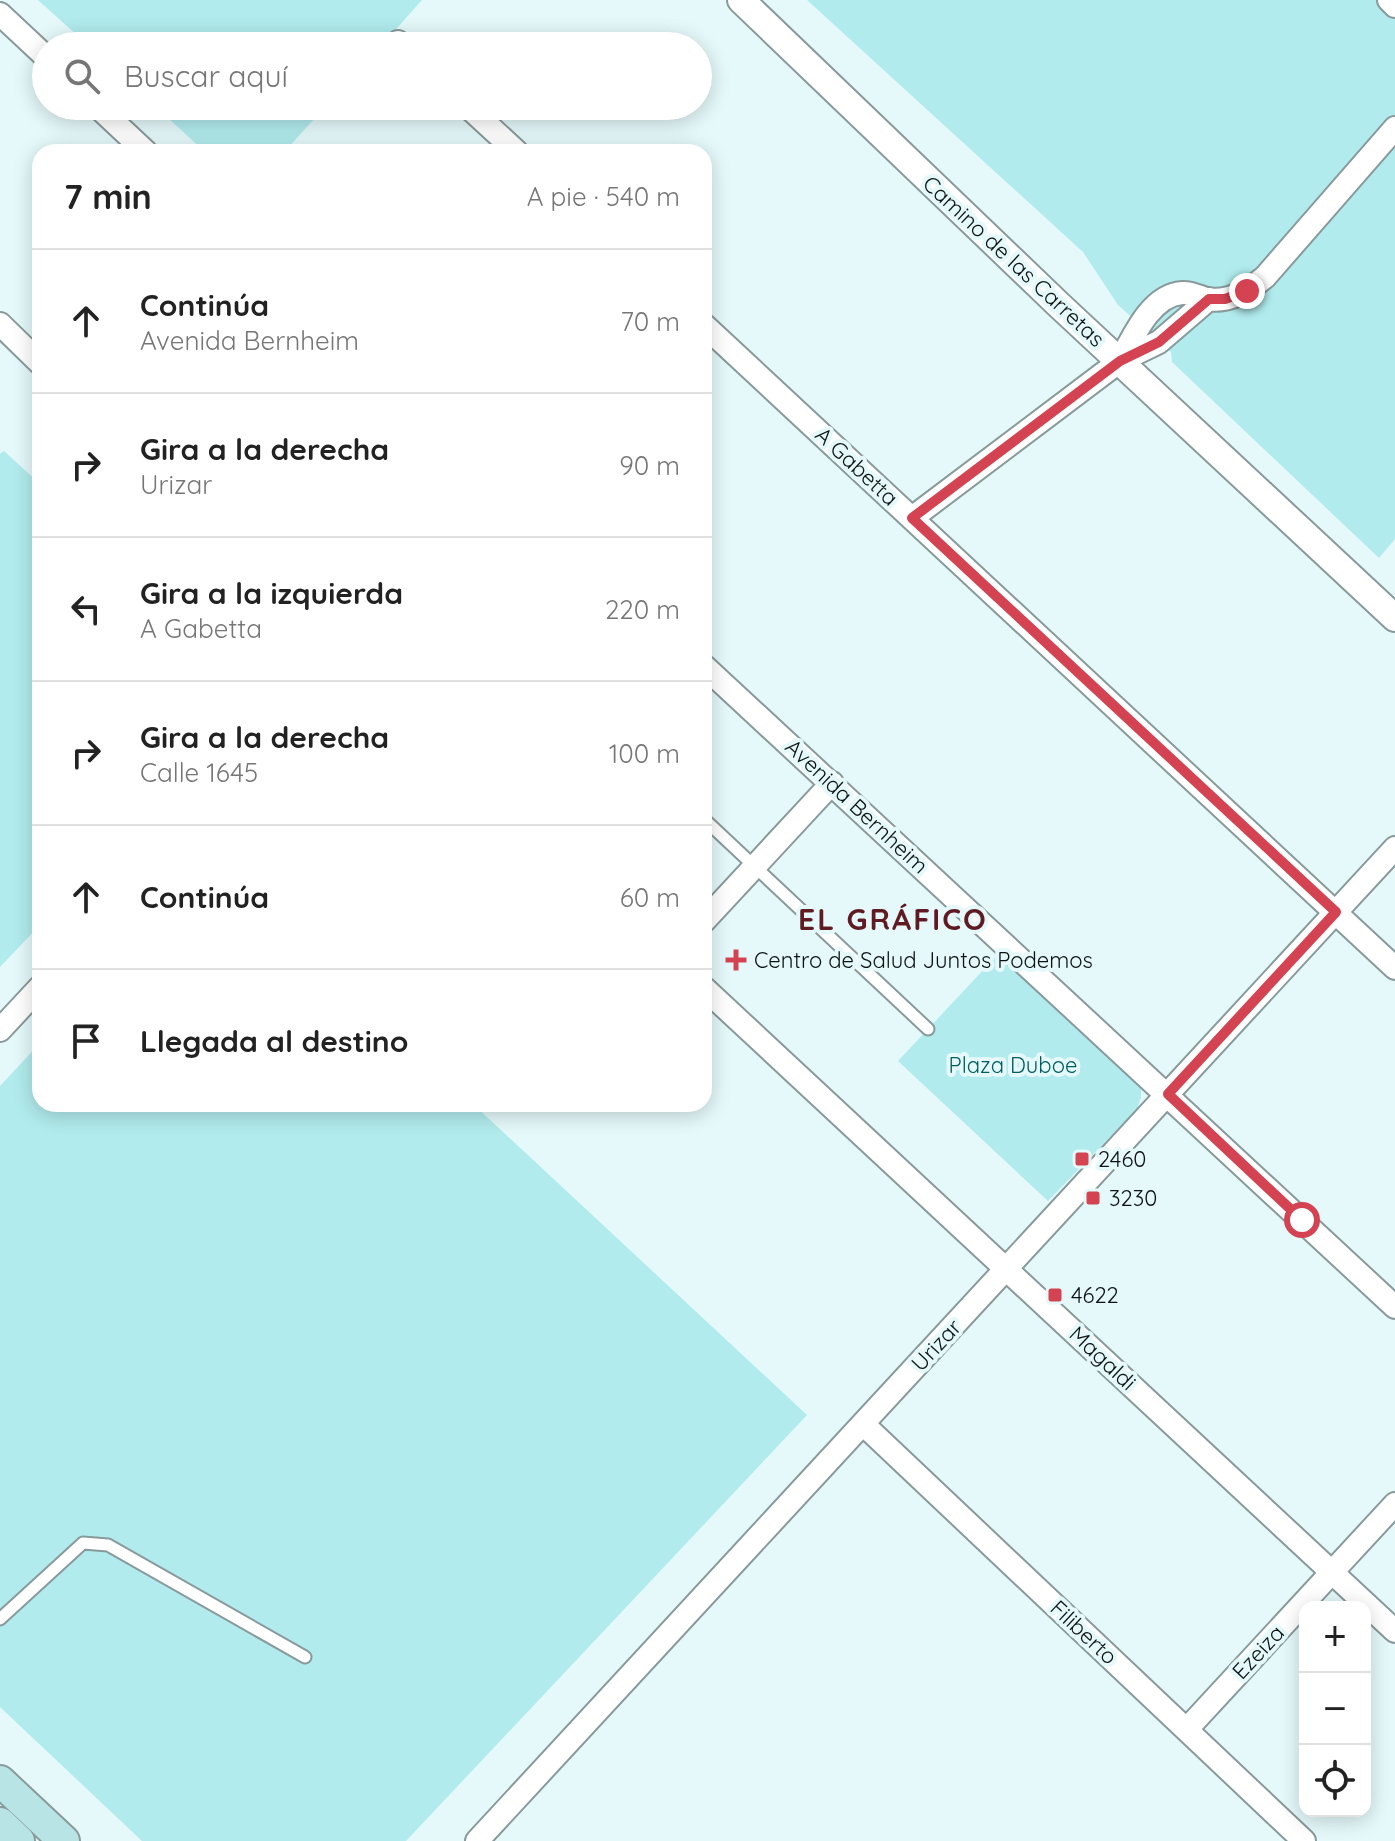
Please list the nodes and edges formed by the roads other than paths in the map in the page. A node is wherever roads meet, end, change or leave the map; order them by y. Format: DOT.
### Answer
graph roads {
  1 [pos="741,0"];
  2 [pos="1389,0"];
  3 [pos="1395,6"];
  4 [pos="0,14"];
  5 [pos="32,44"];
  6 [pos="112,120"];
  7 [pos="482,120"];
  8 [pos="1395,128"];
  9 [pos="137,144"];
  10 [pos="508,144"];
  11 [pos="0,324"];
  12 [pos="712,332"];
  13 [pos="32,355"];
  14 [pos="1120,361"];
  15 [pos="912,518"];
  16 [pos="1395,618"];
  17 [pos="712,673"];
  18 [pos="832,783"];
  19 [pos="712,827"];
  20 [pos="1395,848"];
  21 [pos="755,867"];
  22 [pos="1336,912"];
  23 [pos="712,913"];
  24 [pos="1395,968"];
  25 [pos="712,995"];
  26 [pos="32,996"];
  27 [pos="928,1029"];
  28 [pos="0,1030"];
  29 [pos="1168,1094"];
  30 [pos="1007,1268"];
  31 [pos="1395,1307"];
  32 [pos="863,1424"];
  33 [pos="1395,1504"];
  34 [pos="1332,1572"];
  35 [pos="0,1619"];
  36 [pos="1395,1631"];
  37 [pos="305,1657"];
  38 [pos="1187,1729"];
  39 [pos="0,1781"];
  40 [pos="0,1823"];
  41 [pos="19,1841"];
  42 [pos="64,1841"];
  43 [pos="477,1841"];
  44 [pos="1304,1841"];
  1 -- 14 [label="street, Camino de las Carretas"];
  2 -- 3 [label="street"];
  4 -- 5 [label="street"];
  6 -- 9 [label="street"];
  7 -- 10 [label="street"];
  8 -- 14 [label="street"];
  11 -- 13 [label="street"];
  12 -- 15 [label="street, A Gabetta"];
  14 -- 15 [label="street"];
  14 -- 16 [label="street, Camino de las Carretas"];
  15 -- 22 [label="street, A Gabetta"];
  17 -- 18 [label="street, Avenida Bernheim"];
  18 -- 21 [label="street"];
  18 -- 29 [label="street, Avenida Bernheim"];
  19 -- 21 [label="lane"];
  20 -- 22 [label="street, Urizar"];
  21 -- 23 [label="street"];
  21 -- 27 [label="lane"];
  22 -- 24 [label="street, A Gabetta"];
  22 -- 29 [label="street, Urizar"];
  25 -- 30 [label="street, Magaldi"];
  26 -- 28 [label="street"];
  29 -- 30 [label="street, Urizar"];
  29 -- 31 [label="street, Avenida Bernheim"];
  30 -- 32 [label="street, Urizar"];
  30 -- 34 [label="street, Magaldi"];
  32 -- 38 [label="street, Filiberto"];
  32 -- 43 [label="street, Urizar"];
  33 -- 34 [label="street, Ezeiza"];
  34 -- 36 [label="street, Magaldi"];
  34 -- 38 [label="street, Ezeiza"];
  35 -- 37 [label="lane"];
  38 -- 44 [label="street, Filiberto"];
  39 -- 42 [label="main road"];
  40 -- 41 [label="main road"];
}
